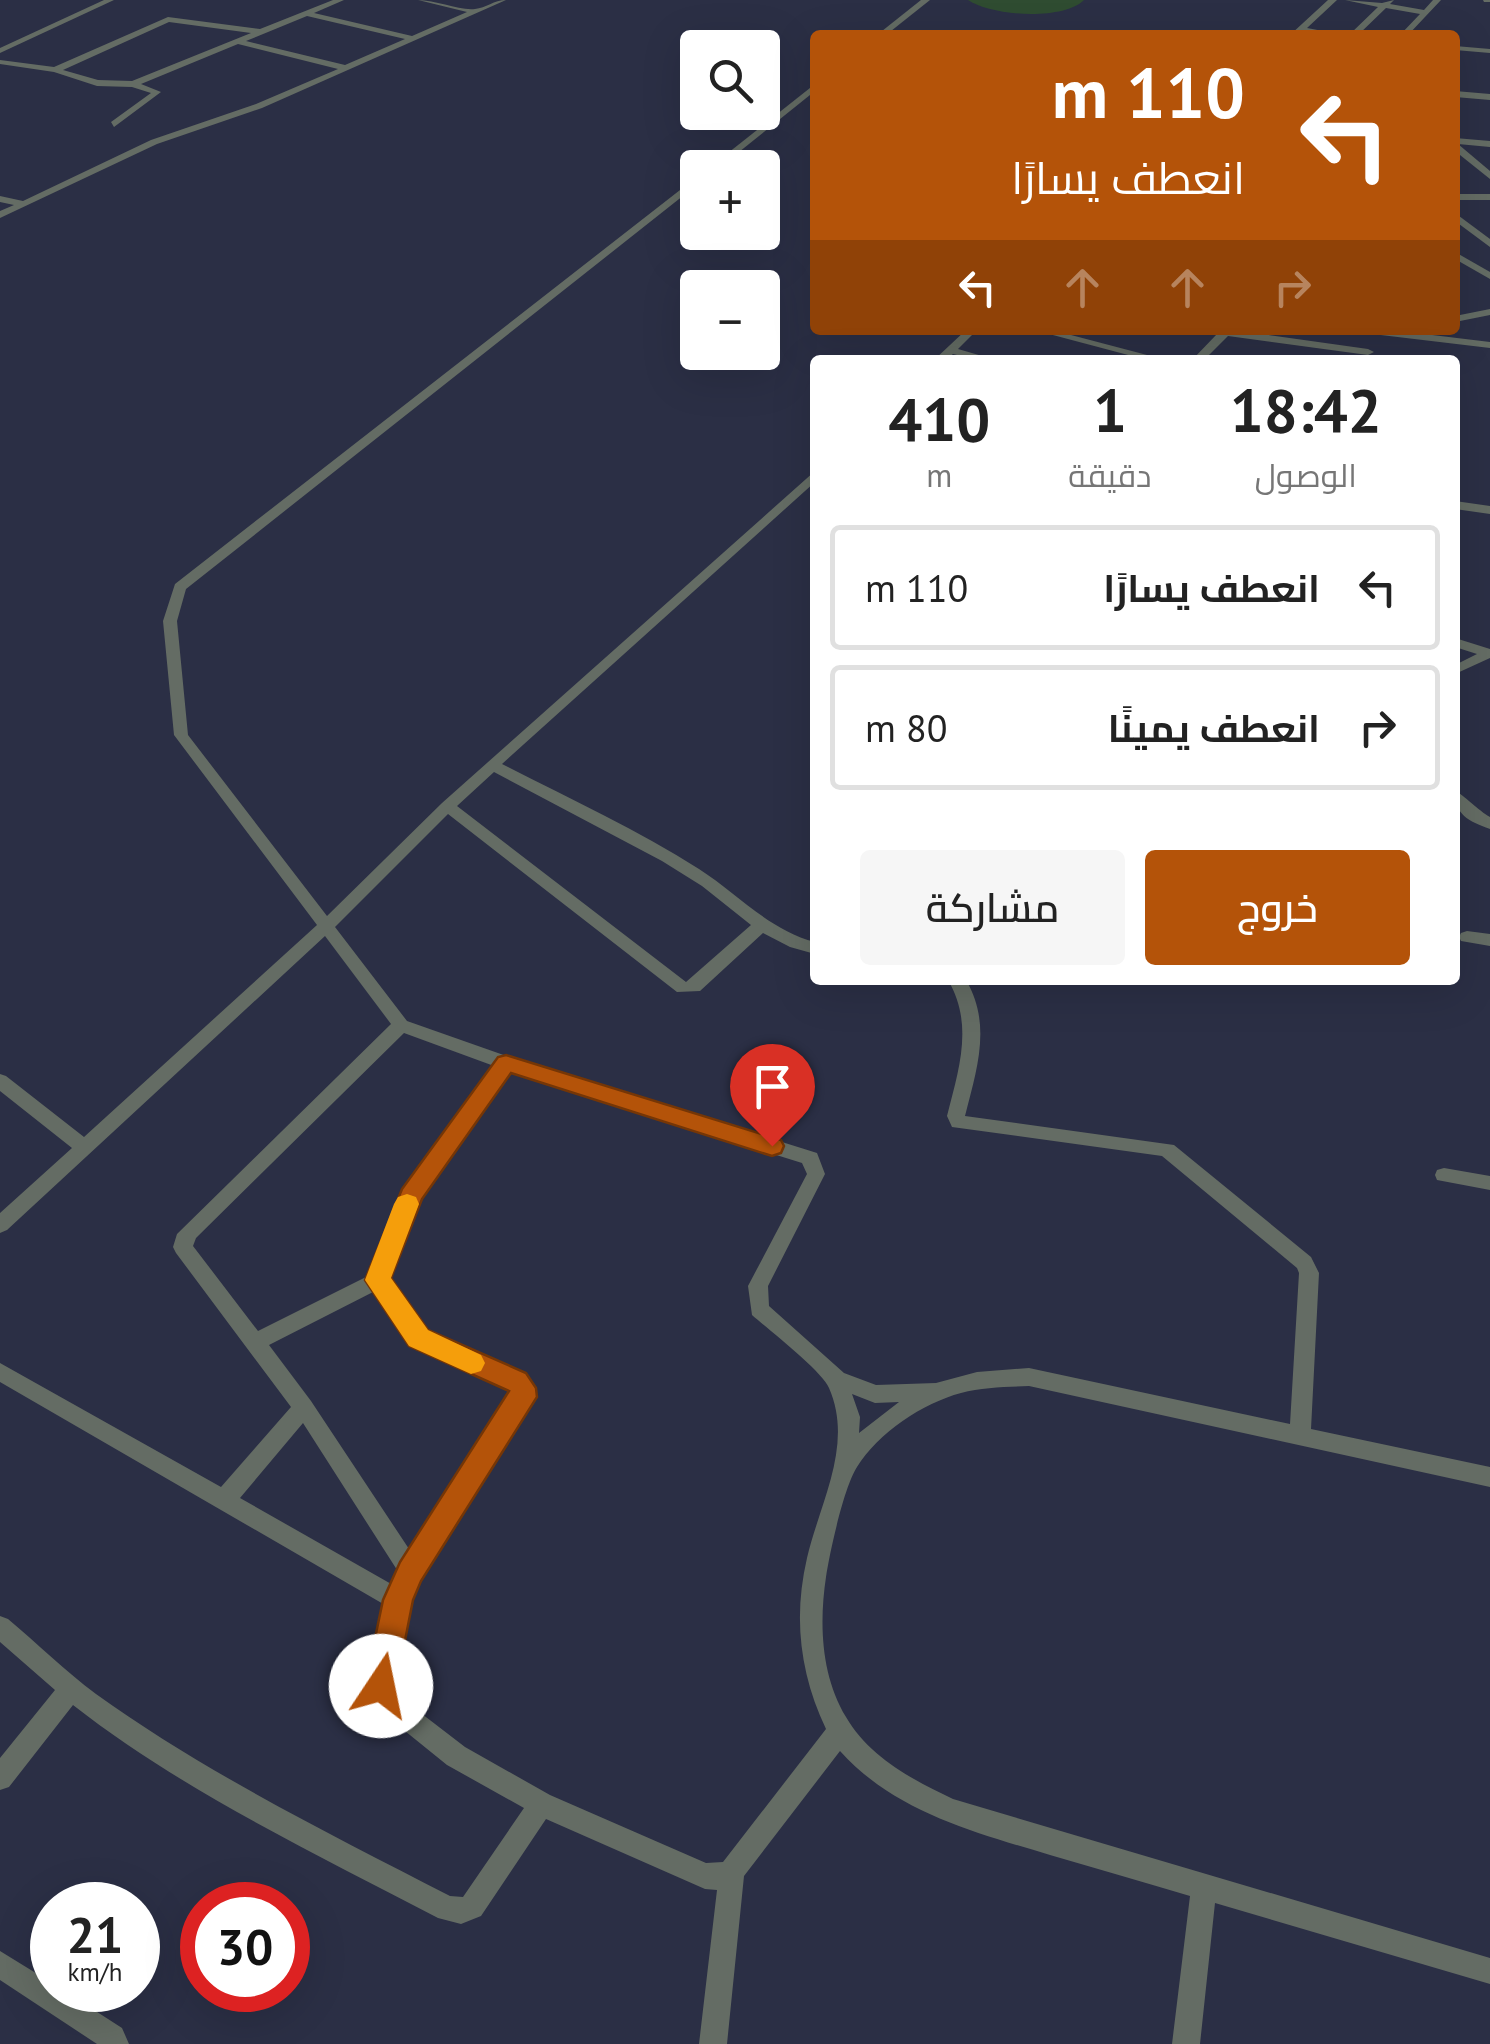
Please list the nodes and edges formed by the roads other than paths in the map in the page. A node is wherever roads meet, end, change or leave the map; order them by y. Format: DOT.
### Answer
graph roads {
  1 [pos="110,0"];
  2 [pos="340,0"];
  3 [pos="422,0"];
  4 [pos="502,0"];
  5 [pos="926,0"];
  6 [pos="1333,0"];
  7 [pos="1349,0"];
  8 [pos="1437,0"];
  9 [pos="1388,3"];
  10 [pos="475,12"];
  11 [pos="1424,12"];
  12 [pos="306,14"];
  13 [pos="887,30"];
  14 [pos="1299,30"];
  15 [pos="1358,30"];
  16 [pos="1408,30"];
  17 [pos="262,32"];
  18 [pos="0,36"];
  19 [pos="23,40"];
  20 [pos="414,40"];
  21 [pos="238,42"];
  22 [pos="1460,48"];
  23 [pos="0,50"];
  24 [pos="1490,50"];
  25 [pos="0,62"];
  26 [pos="345,68"];
  27 [pos="56,70"];
  28 [pos="134,84"];
  29 [pos="810,91"];
  30 [pos="1460,94"];
  31 [pos="1490,97"];
  32 [pos="114,124"];
  33 [pos="1460,143"];
  34 [pos="1490,144"];
  35 [pos="1460,148"];
  36 [pos="736,150"];
  37 [pos="1490,176"];
  38 [pos="680,194"];
  39 [pos="1460,197"];
  40 [pos="1490,197"];
  41 [pos="0,198"];
  42 [pos="24,204"];
  43 [pos="0,214"];
  44 [pos="1460,220"];
  45 [pos="1490,244"];
  46 [pos="1460,258"];
  47 [pos="1490,276"];
  48 [pos="1490,312"];
  49 [pos="1460,318"];
  50 [pos="966,335"];
  51 [pos="1059,335"];
  52 [pos="1224,335"];
  53 [pos="1232,335"];
  54 [pos="1420,335"];
  55 [pos="1490,345"];
  56 [pos="950,350"];
  57 [pos="945,355"];
  58 [pos="970,355"];
  59 [pos="1140,355"];
  60 [pos="1203,355"];
  61 [pos="1362,355"];
  62 [pos="810,480"];
  63 [pos="1460,506"];
  64 [pos="1490,510"];
  65 [pos="1460,644"];
  66 [pos="1489,654"];
  67 [pos="1460,668"];
  68 [pos="494,766"];
  69 [pos="1460,802"];
  70 [pos="447,806"];
  71 [pos="1490,824"];
  72 [pos="327,925"];
  73 [pos="759,926"];
  74 [pos="1466,936"];
  75 [pos="1490,940"];
  76 [pos="810,947"];
  77 [pos="960,985"];
  78 [pos="401,1025"];
  79 [pos="506,1063"];
  80 [pos="0,1081"];
  81 [pos="84,1148"];
  82 [pos="1444,1176"];
  83 [pos="1490,1183"];
  84 [pos="0,1225"];
  85 [pos="378,1280"];
  86 [pos="255,1342"];
  87 [pos="0,1372"];
  88 [pos="837,1379"];
  89 [pos="938,1392"];
  90 [pos="304,1407"];
  91 [pos="1300,1438"];
  92 [pos="848,1463"];
  93 [pos="1490,1477"];
  94 [pos="225,1499"];
  95 [pos="410,1572"];
  96 [pos="398,1600"];
  97 [pos="0,1627"];
  98 [pos="71,1688"];
  99 [pos="840,1731"];
  100 [pos="0,1778"];
  101 [pos="541,1804"];
  102 [pos="732,1871"];
  103 [pos="1204,1890"];
  104 [pos="0,1964"];
  105 [pos="1490,1971"];
  106 [pos="114,2044"];
  107 [pos="712,2044"];
  108 [pos="1186,2044"];
  1 -- 19 [label="street"];
  2 -- 12 [label="street"];
  3 -- 10 [label="street"];
  4 -- 10 [label="street"];
  5 -- 13 [label="street"];
  6 -- 14 [label="street"];
  7 -- 9 [label="street"];
  8 -- 11 [label="street"];
  9 -- 11 [label="street"];
  9 -- 15 [label="street"];
  10 -- 20 [label="street"];
  11 -- 16 [label="street"];
  12 -- 17 [label="street"];
  12 -- 20 [label="street"];
  17 -- 21 [label="street"];
  17 -- 27 [label="street"];
  18 -- 19 [label="street"];
  19 -- 23 [label="street"];
  20 -- 26 [label="street"];
  21 -- 26 [label="street"];
  21 -- 28 [label="street"];
  22 -- 24 [label="street"];
  25 -- 27 [label="street"];
  26 -- 42 [label="street"];
  27 -- 28 [label="street"];
  28 -- 32 [label="street"];
  29 -- 36 [label="street"];
  30 -- 31 [label="street"];
  33 -- 34 [label="street"];
  35 -- 37 [label="street"];
  38 -- 72 [label="street"];
  39 -- 40 [label="street"];
  41 -- 42 [label="street"];
  42 -- 43 [label="street"];
  44 -- 45 [label="street"];
  46 -- 47 [label="street"];
  48 -- 49 [label="street"];
  50 -- 56 [label="street"];
  51 -- 59 [label="street"];
  52 -- 60 [label="street"];
  53 -- 61 [label="street"];
  54 -- 55 [label="street"];
  56 -- 57 [label="street"];
  56 -- 58 [label="street"];
  62 -- 68 [label="street"];
  63 -- 64 [label="street"];
  65 -- 66 [label="street"];
  66 -- 67 [label="street"];
  68 -- 70 [label="street"];
  68 -- 73 [label="street"];
  69 -- 71 [label="street"];
  70 -- 72 [label="street"];
  70 -- 73 [label="street"];
  72 -- 78 [label="street"];
  72 -- 81 [label="street"];
  73 -- 76 [label="street"];
  74 -- 75 [label="street"];
  77 -- 91 [label="street"];
  78 -- 79 [label="street"];
  78 -- 86 [label="street"];
  79 -- 85 [label="street"];
  79 -- 88 [label="street"];
  80 -- 81 [label="street"];
  81 -- 84 [label="street"];
  82 -- 83 [label="street"];
  85 -- 86 [label="street"];
  85 -- 95 [label="street"];
  86 -- 90 [label="street"];
  87 -- 94 [label="street"];
  88 -- 89 [label="street"];
  88 -- 92 [label="street"];
  89 -- 91 [label="street"];
  89 -- 92 [label="street"];
  90 -- 94 [label="street"];
  90 -- 95 [label="street"];
  91 -- 93 [label="street"];
  92 -- 99 [label="street"];
  94 -- 96 [label="street"];
  95 -- 96 [label="street"];
  96 -- 101 [label="street"];
  97 -- 98 [label="street"];
  98 -- 100 [label="street"];
  98 -- 101 [label="street"];
  99 -- 102 [label="street"];
  99 -- 103 [label="street"];
  101 -- 102 [label="street"];
  102 -- 107 [label="street"];
  103 -- 105 [label="street"];
  103 -- 108 [label="street"];
  104 -- 106 [label="street"];
}
